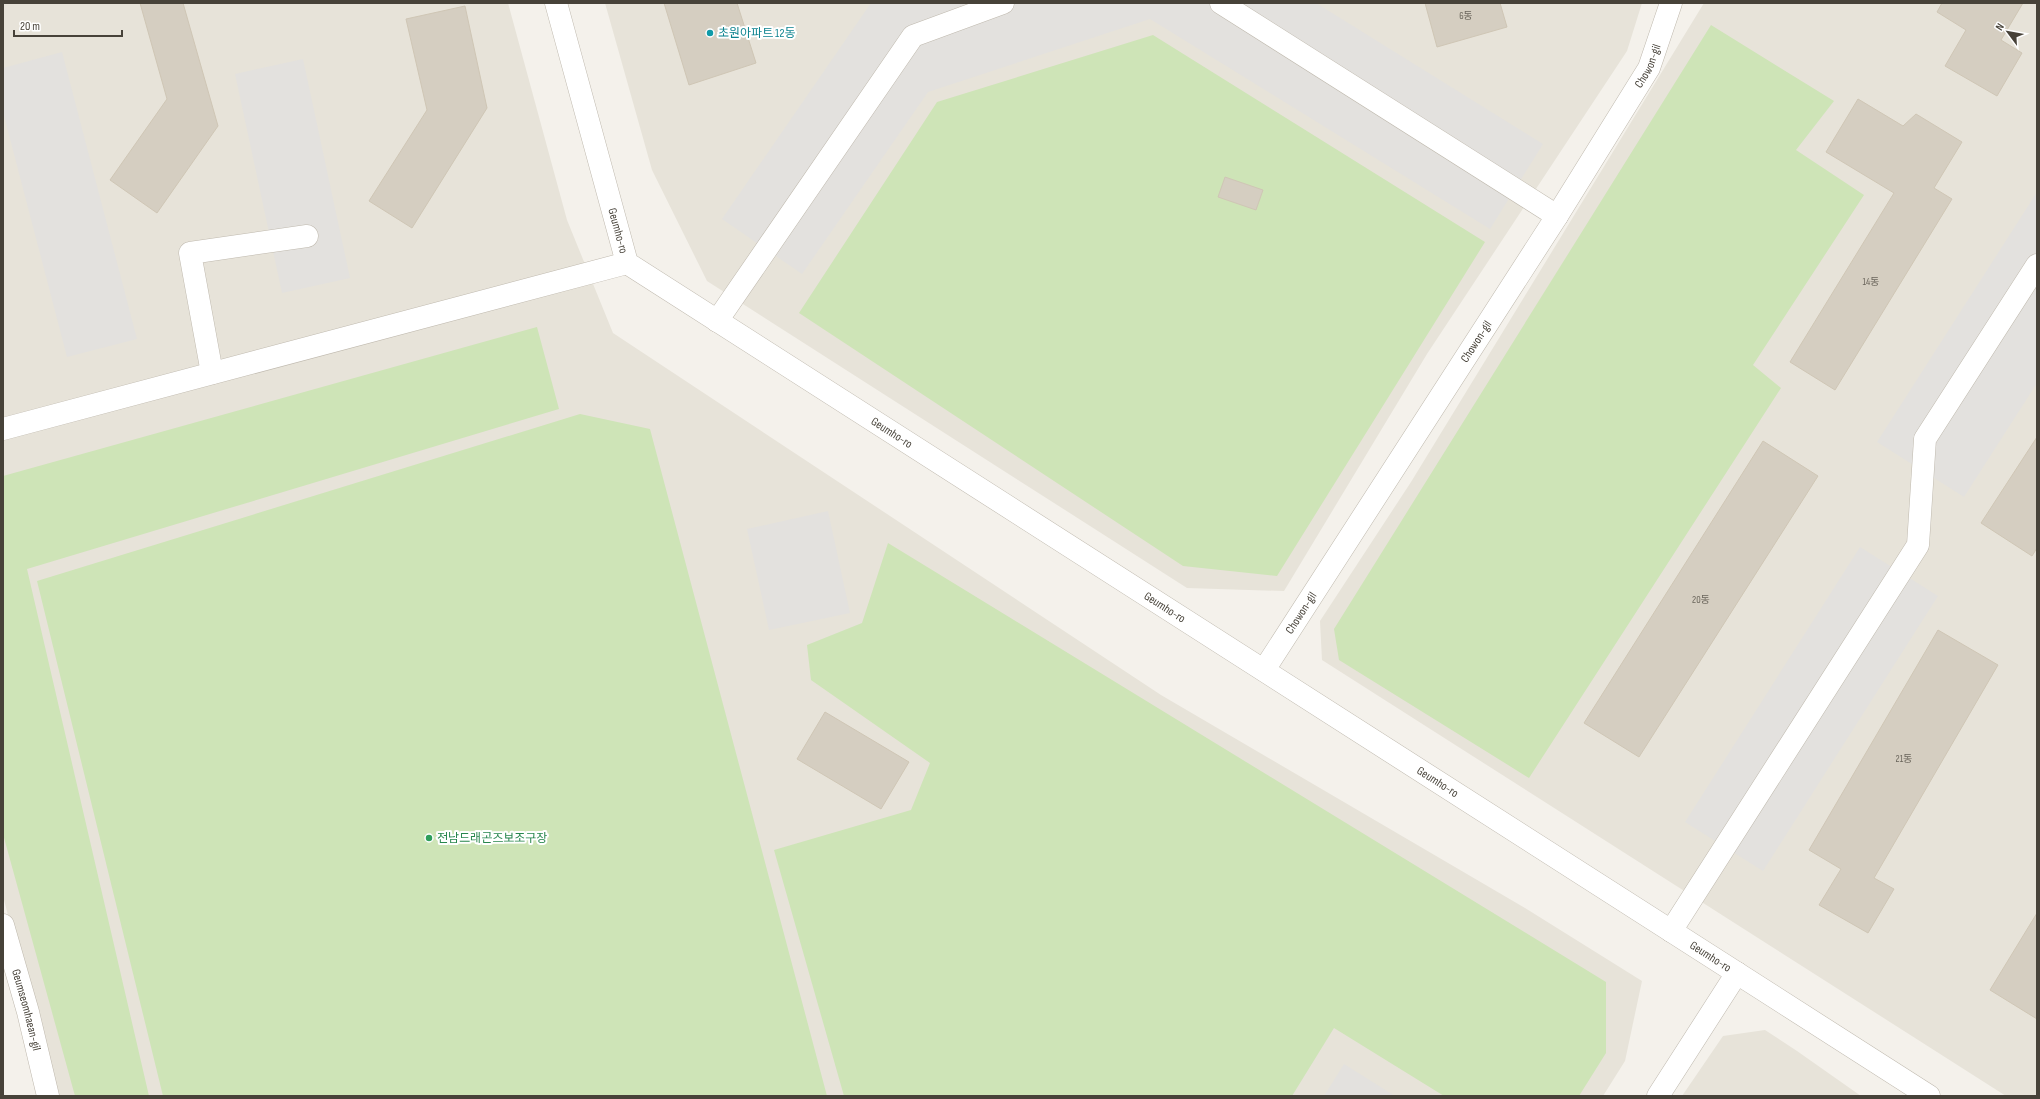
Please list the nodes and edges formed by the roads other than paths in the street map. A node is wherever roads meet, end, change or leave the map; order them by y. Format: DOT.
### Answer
graph roads {
  1 [pos="556,3"];
  2 [pos="1003,3"];
  3 [pos="1221,3"];
  4 [pos="1671,3"];
  5 [pos="1557,216"];
  6 [pos="307,236"];
  7 [pos="627,263"];
  8 [pos="2037,265"];
  9 [pos="717,321"];
  10 [pos="212,374"];
  11 [pos="3,429"];
  12 [pos="1264,670"];
  13 [pos="3,925"];
  14 [pos="1671,931"];
  15 [pos="1737,973"];
  16 [pos="48,1096"];
  17 [pos="1658,1096"];
  18 [pos="1930,1096"];
  1 -- 7 [label="street, Geumho-ro"];
  2 -- 9 [label="street"];
  3 -- 5 [label="street"];
  4 -- 5 [label="street, Chowon-gil"];
  5 -- 12 [label="street, Chowon-gil"];
  6 -- 10 [label="street"];
  7 -- 9 [label="street, Geumho-ro"];
  7 -- 10 [label="street"];
  8 -- 14 [label="street"];
  9 -- 12 [label="street, Geumho-ro"];
  10 -- 11 [label="street"];
  12 -- 14 [label="street, Geumho-ro"];
  13 -- 16 [label="street, Geumseomhaean-gil"];
  14 -- 15 [label="street, Geumho-ro"];
  15 -- 17 [label="street"];
  15 -- 18 [label="street, Geumho-ro"];
}
